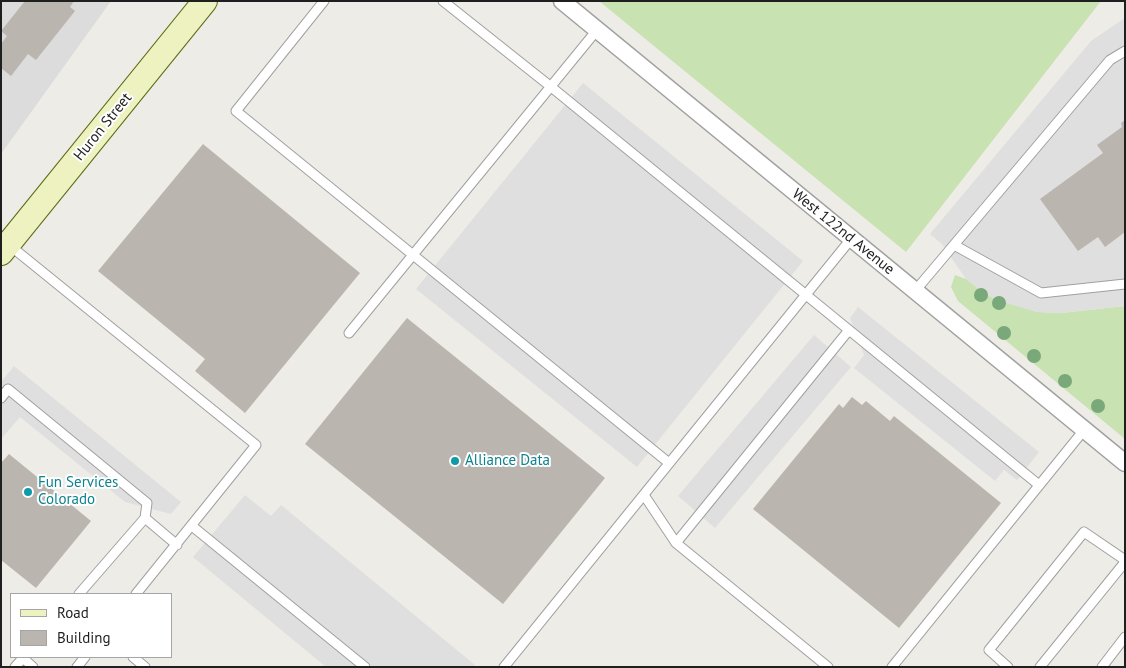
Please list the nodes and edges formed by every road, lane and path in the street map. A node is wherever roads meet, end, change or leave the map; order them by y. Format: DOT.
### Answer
graph roads {
  1 [pos="205,1"];
  2 [pos="324,1"];
  3 [pos="443,1"];
  4 [pos="562,1"];
  5 [pos="597,30"];
  6 [pos="1125,51"];
  7 [pos="550,86"];
  8 [pos="851,239"];
  9 [pos="954,245"];
  10 [pos="5,248"];
  11 [pos="413,255"];
  12 [pos="1125,284"];
  13 [pos="916,291"];
  14 [pos="806,295"];
  15 [pos="849,330"];
  16 [pos="349,333"];
  17 [pos="1,398"];
  18 [pos="1084,430"];
  19 [pos="669,463"];
  20 [pos="1125,463"];
  21 [pos="1039,485"];
  22 [pos="644,494"];
  23 [pos="146,518"];
  24 [pos="192,526"];
  25 [pos="676,542"];
  26 [pos="176,545"];
  27 [pos="1125,561"];
  28 [pos="80,593"];
  29 [pos="137,593"];
  30 [pos="1125,637"];
  31 [pos="24,658"];
  32 [pos="134,661"];
  33 [pos="15,667"];
  34 [pos="33,667"];
  35 [pos="145,667"];
  36 [pos="365,667"];
  37 [pos="504,667"];
  38 [pos="828,667"];
  39 [pos="892,667"];
  40 [pos="1008,667"];
  41 [pos="1040,667"];
  42 [pos="1102,667"];
  1 -- 10 [label="main road, Huron Street"];
  2 -- 11 [label="lane"];
  3 -- 7 [label="lane"];
  4 -- 5 [label="street, West 122nd Avenue"];
  5 -- 7 [label="lane"];
  5 -- 8 [label="street, West 122nd Avenue"];
  6 -- 9 [label="lane"];
  7 -- 11 [label="lane"];
  7 -- 14 [label="lane"];
  8 -- 13 [label="street, West 122nd Avenue"];
  8 -- 14 [label="lane"];
  9 -- 12 [label="lane"];
  9 -- 13 [label="lane"];
  10 -- 24 [label="lane"];
  11 -- 16 [label="lane"];
  11 -- 19 [label="lane"];
  13 -- 18 [label="street, West 122nd Avenue"];
  14 -- 15 [label="lane"];
  14 -- 19 [label="lane"];
  15 -- 21 [label="lane"];
  15 -- 25 [label="lane"];
  17 -- 23 [label="lane"];
  18 -- 20 [label="street, West 122nd Avenue"];
  18 -- 21 [label="lane"];
  19 -- 22 [label="lane"];
  21 -- 39 [label="lane"];
  22 -- 25 [label="lane"];
  22 -- 37 [label="lane"];
  23 -- 26 [label="lane"];
  23 -- 28 [label="lane"];
  24 -- 26 [label="lane"];
  24 -- 36 [label="lane"];
  25 -- 38 [label="lane"];
  26 -- 29 [label="lane"];
  27 -- 40 [label="lane"];
  27 -- 41 [label="lane"];
  30 -- 42 [label="lane"];
  31 -- 33 [label="lane"];
  31 -- 34 [label="lane"];
  32 -- 35 [label="lane"];
}
